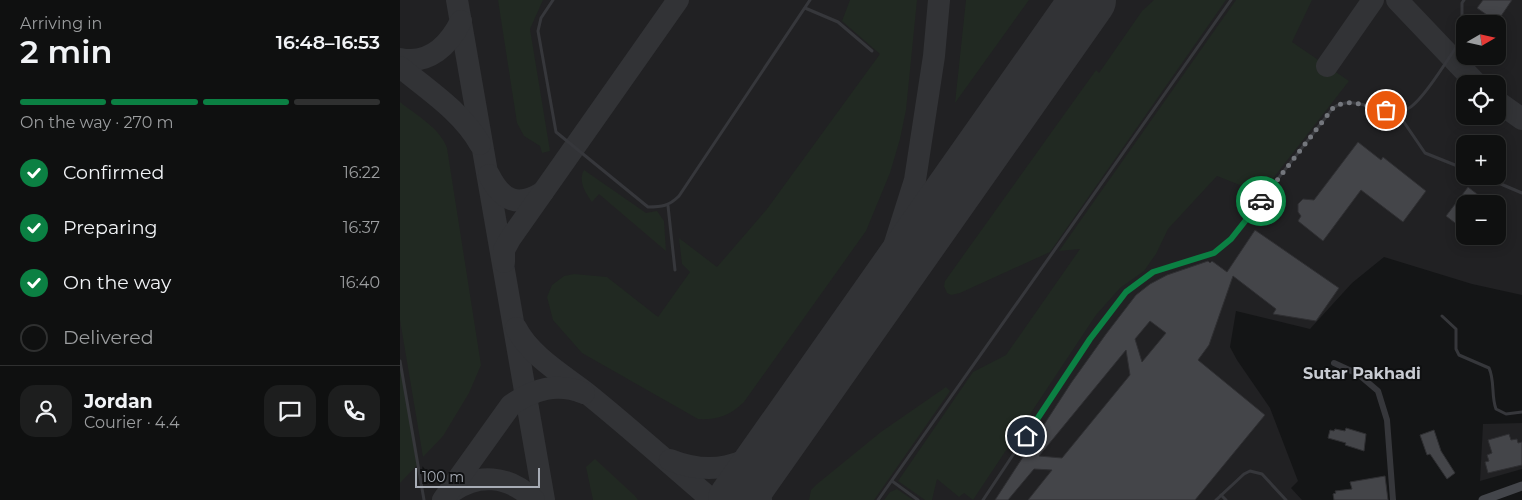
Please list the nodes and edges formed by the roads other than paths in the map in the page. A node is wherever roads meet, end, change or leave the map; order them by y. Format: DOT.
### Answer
graph roads {
  1 [pos="553,0"];
  2 [pos="810,0"];
  3 [pos="1231,0"];
  4 [pos="1464,0"];
  5 [pos="805,8"];
  6 [pos="872,51"];
  7 [pos="1397,112"];
  8 [pos="1456,165"];
  9 [pos="1503,185"];
  10 [pos="1522,193"];
  11 [pos="668,206"];
  12 [pos="675,270"];
  13 [pos="1442,316"];
  14 [pos="400,361"];
  15 [pos="1334,364"];
  16 [pos="1522,412"];
  17 [pos="892,481"];
  18 [pos="1522,486"];
  19 [pos="1220,495"];
  20 [pos="424,500"];
  21 [pos="878,500"];
  22 [pos="918,500"];
  23 [pos="983,500"];
  24 [pos="1216,500"];
  25 [pos="1226,500"];
  26 [pos="1286,500"];
  27 [pos="1392,500"];
  28 [pos="1483,500"];
  1 -- 11 [label="lane"];
  2 -- 5 [label="lane"];
  3 -- 17 [label="lane"];
  4 -- 7 [label="lane"];
  5 -- 6 [label="lane"];
  5 -- 11 [label="lane"];
  7 -- 8 [label="lane"];
  7 -- 23 [label="lane"];
  9 -- 10 [label="lane"];
  11 -- 12 [label="lane"];
  13 -- 16 [label="lane"];
  14 -- 20 [label="lane"];
  15 -- 27 [label="street"];
  17 -- 21 [label="lane"];
  17 -- 22 [label="lane"];
  18 -- 28 [label="street"];
  19 -- 24 [label="lane"];
  19 -- 25 [label="lane"];
  19 -- 26 [label="lane"];
}
